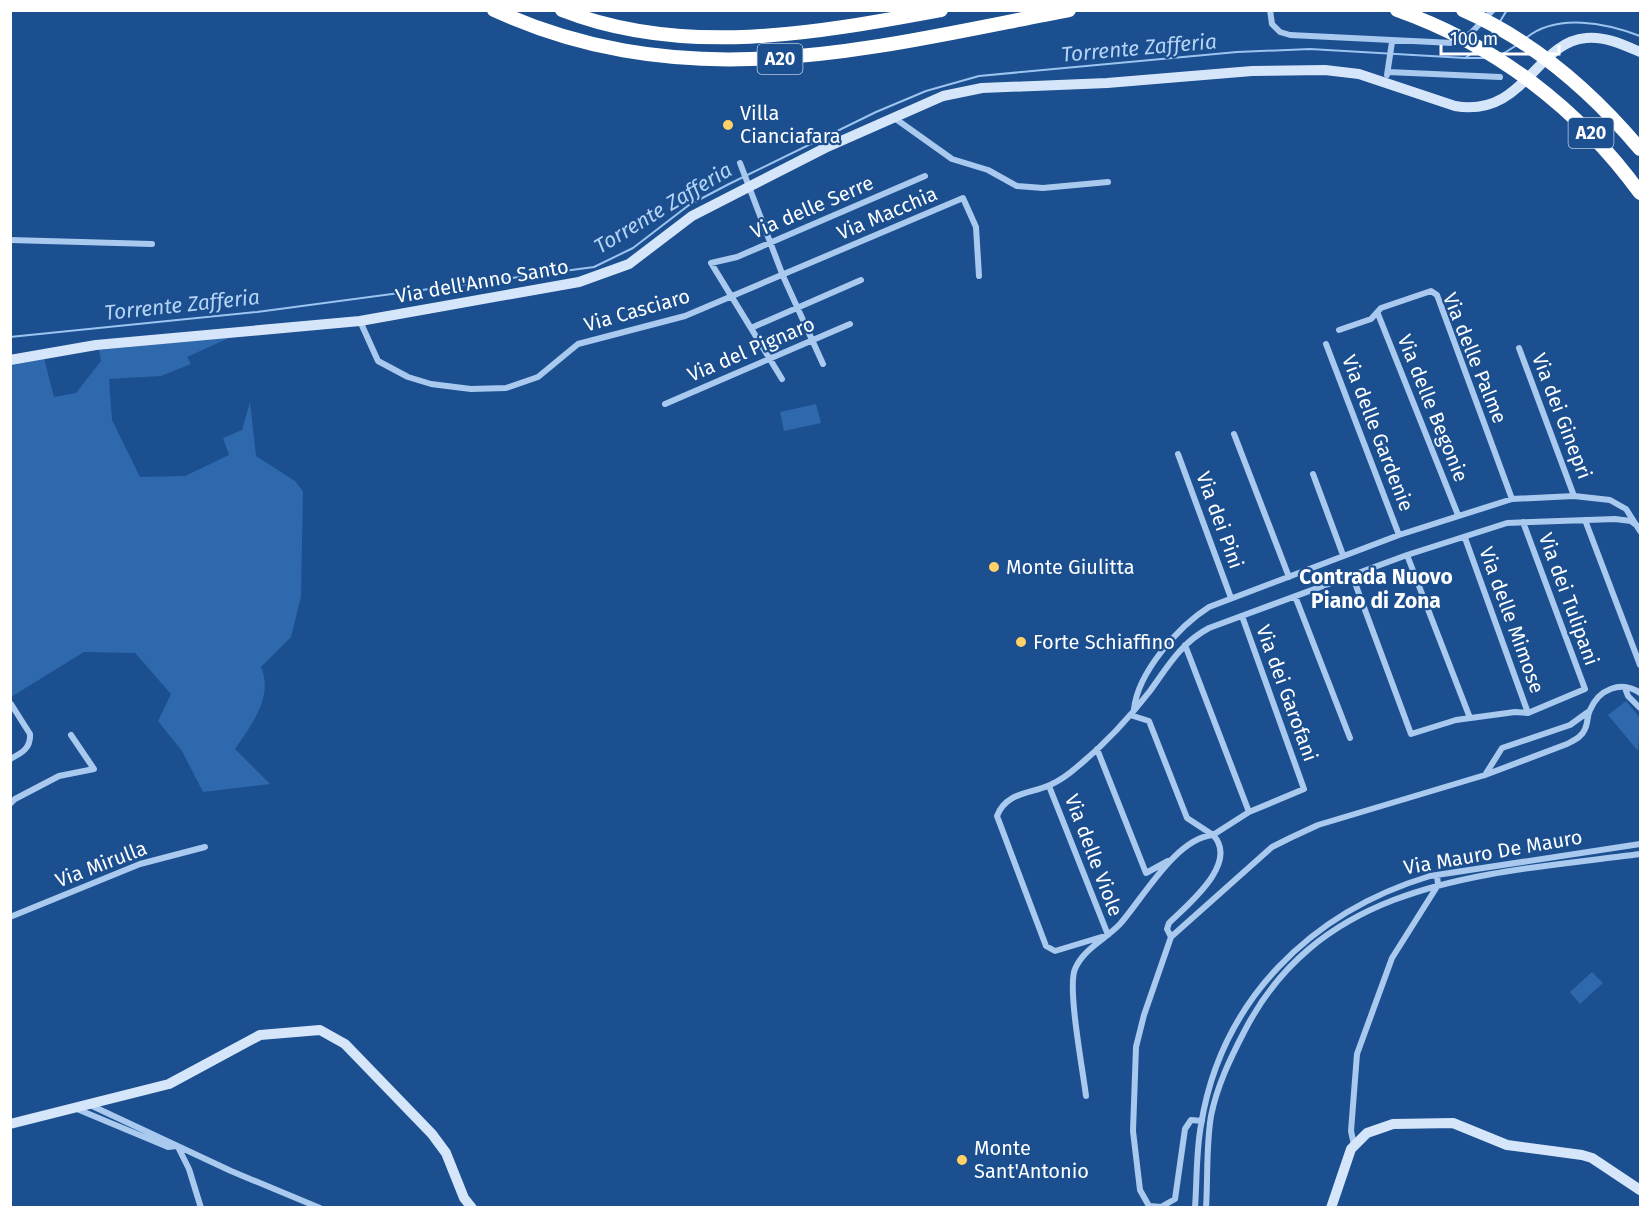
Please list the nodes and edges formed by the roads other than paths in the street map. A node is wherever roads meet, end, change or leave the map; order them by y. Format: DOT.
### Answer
graph roads {
  1 [pos="494,10"];
  2 [pos="562,10"];
  3 [pos="941,10"];
  4 [pos="1069,10"];
  5 [pos="1270,10"];
  6 [pos="1397,10"];
  7 [pos="1493,10"];
  8 [pos="1469,13"];
  9 [pos="1392,44"];
  10 [pos="1641,52"];
  11 [pos="1387,75"];
  12 [pos="1500,77"];
  13 [pos="892,117"];
  14 [pos="1641,149"];
  15 [pos="740,163"];
  16 [pos="925,176"];
  17 [pos="1108,182"];
  18 [pos="746,186"];
  19 [pos="1641,193"];
  20 [pos="10,240"];
  21 [pos="770,243"];
  22 [pos="152,244"];
  23 [pos="783,276"];
  24 [pos="979,276"];
  25 [pos="861,280"];
  26 [pos="730,298"];
  27 [pos="798,308"];
  28 [pos="1378,314"];
  29 [pos="360,321"];
  30 [pos="850,324"];
  31 [pos="751,328"];
  32 [pos="1339,330"];
  33 [pos="812,341"];
  34 [pos="1326,344"];
  35 [pos="1519,348"];
  36 [pos="770,359"];
  37 [pos="10,360"];
  38 [pos="823,364"];
  39 [pos="782,379"];
  40 [pos="665,404"];
  41 [pos="1234,434"];
  42 [pos="1178,454"];
  43 [pos="1312,474"];
  44 [pos="1574,496"];
  45 [pos="1512,498"];
  46 [pos="1458,515"];
  47 [pos="1585,520"];
  48 [pos="1522,522"];
  49 [pos="1640,529"];
  50 [pos="1399,535"];
  51 [pos="1465,538"];
  52 [pos="1343,555"];
  53 [pos="1407,555"];
  54 [pos="1352,575"];
  55 [pos="1289,577"];
  56 [pos="1295,596"];
  57 [pos="1231,598"];
  58 [pos="1242,616"];
  59 [pos="1185,645"];
  60 [pos="1641,665"];
  61 [pos="1625,688"];
  62 [pos="1641,693"];
  63 [pos="11,704"];
  64 [pos="1641,708"];
  65 [pos="1132,712"];
  66 [pos="1528,712"];
  67 [pos="1589,712"];
  68 [pos="1470,718"];
  69 [pos="71,735"];
  70 [pos="1350,738"];
  71 [pos="1097,749"];
  72 [pos="10,759"];
  73 [pos="1485,775"];
  74 [pos="1049,786"];
  75 [pos="10,804"];
  76 [pos="1248,812"];
  77 [pos="1214,836"];
  78 [pos="1641,844"];
  79 [pos="205,848"];
  80 [pos="1641,854"];
  81 [pos="1176,857"];
  82 [pos="1437,875"];
  83 [pos="1438,885"];
  84 [pos="10,917"];
  85 [pos="1108,935"];
  86 [pos="1172,937"];
  87 [pos="1086,1096"];
  88 [pos="89,1104"];
  89 [pos="74,1108"];
  90 [pos="1202,1121"];
  91 [pos="10,1124"];
  92 [pos="1354,1145"];
  93 [pos="177,1146"];
  94 [pos="1641,1190"];
  95 [pos="201,1208"];
  96 [pos="320,1208"];
  97 [pos="472,1208"];
  98 [pos="1195,1208"];
  99 [pos="1206,1208"];
  100 [pos="1331,1208"];
  1 -- 4 [label="highway, A20"];
  2 -- 3 [label="highway, A20"];
  5 -- 9 [label="street"];
  6 -- 19 [label="highway, A20"];
  7 -- 9 [label="street"];
  8 -- 14 [label="highway, A20"];
  9 -- 11 [label="street"];
  10 -- 11 [label="street, Via dell'Anno Santo"];
  11 -- 12 [label="street"];
  11 -- 13 [label="street, Via dell'Anno Santo"];
  13 -- 17 [label="street"];
  13 -- 18 [label="street, Via dell'Anno Santo"];
  15 -- 18 [label="street"];
  16 -- 21 [label="street, Via delle Serre"];
  18 -- 21 [label="street"];
  18 -- 29 [label="street, Via dell'Anno Santo"];
  20 -- 22 [label="street"];
  21 -- 23 [label="street"];
  21 -- 26 [label="street, Via delle Serre"];
  23 -- 24 [label="street, Via Macchia"];
  23 -- 26 [label="street, Via Casciaro"];
  23 -- 27 [label="street"];
  25 -- 27 [label="street"];
  26 -- 29 [label="street, Via Casciaro"];
  26 -- 31 [label="street"];
  27 -- 31 [label="street"];
  27 -- 33 [label="street"];
  28 -- 32 [label="street, Via delle Palme"];
  28 -- 45 [label="street, Via delle Palme"];
  28 -- 46 [label="street, Via delle Begonie"];
  29 -- 37 [label="street, Via dell'Anno Santo"];
  30 -- 33 [label="street, Via del Pignaro"];
  31 -- 36 [label="street"];
  33 -- 36 [label="street, Via del Pignaro"];
  33 -- 38 [label="street"];
  34 -- 50 [label="street, Via delle Gardenie"];
  35 -- 44 [label="street, Via dei Ginepri"];
  36 -- 39 [label="street"];
  36 -- 40 [label="street, Via del Pignaro"];
  41 -- 55 [label="street"];
  42 -- 57 [label="street, Via dei Pini"];
  43 -- 52 [label="street"];
  44 -- 45 [label="street"];
  44 -- 49 [label="street"];
  45 -- 46 [label="street"];
  46 -- 50 [label="street"];
  47 -- 48 [label="street"];
  47 -- 49 [label="street"];
  47 -- 60 [label="street"];
  48 -- 51 [label="street"];
  48 -- 66 [label="street, Via dei Tulipani"];
  50 -- 52 [label="street"];
  51 -- 53 [label="street"];
  51 -- 66 [label="street, Via delle Mimose"];
  52 -- 55 [label="street"];
  53 -- 54 [label="street"];
  53 -- 68 [label="street"];
  54 -- 56 [label="street"];
  54 -- 68 [label="street"];
  55 -- 57 [label="street"];
  56 -- 58 [label="street"];
  56 -- 70 [label="street"];
  57 -- 65 [label="street"];
  58 -- 59 [label="street"];
  58 -- 76 [label="street, Via dei Garofani"];
  59 -- 65 [label="street"];
  59 -- 76 [label="street"];
  61 -- 62 [label="street"];
  61 -- 64 [label="street"];
  61 -- 67 [label="street"];
  63 -- 72 [label="street"];
  65 -- 71 [label="street"];
  65 -- 77 [label="street"];
  66 -- 68 [label="street"];
  67 -- 73 [label="street"];
  67 -- 73 [label="street"];
  69 -- 75 [label="street"];
  71 -- 74 [label="street"];
  71 -- 81 [label="street"];
  73 -- 86 [label="street"];
  74 -- 85 [label="street, Via delle Viole"];
  74 -- 85 [label="street"];
  76 -- 77 [label="street"];
  77 -- 81 [label="street"];
  77 -- 86 [label="street"];
  78 -- 82 [label="street, Via Mauro De Mauro"];
  79 -- 84 [label="street, Via Mirulla"];
  80 -- 83 [label="street, Via Mauro De Mauro"];
  81 -- 85 [label="street"];
  82 -- 83 [label="street"];
  82 -- 90 [label="street, Via Mauro De Mauro"];
  83 -- 92 [label="street"];
  83 -- 99 [label="street, Via Mauro De Mauro"];
  85 -- 87 [label="street"];
  86 -- 90 [label="street"];
  88 -- 89 [label="street"];
  88 -- 93 [label="street"];
  88 -- 97 [label="street"];
  89 -- 91 [label="street"];
  89 -- 93 [label="street"];
  90 -- 98 [label="street, Via Mauro De Mauro"];
  92 -- 94 [label="street"];
  92 -- 100 [label="street"];
  93 -- 95 [label="street"];
  93 -- 96 [label="street"];
}
